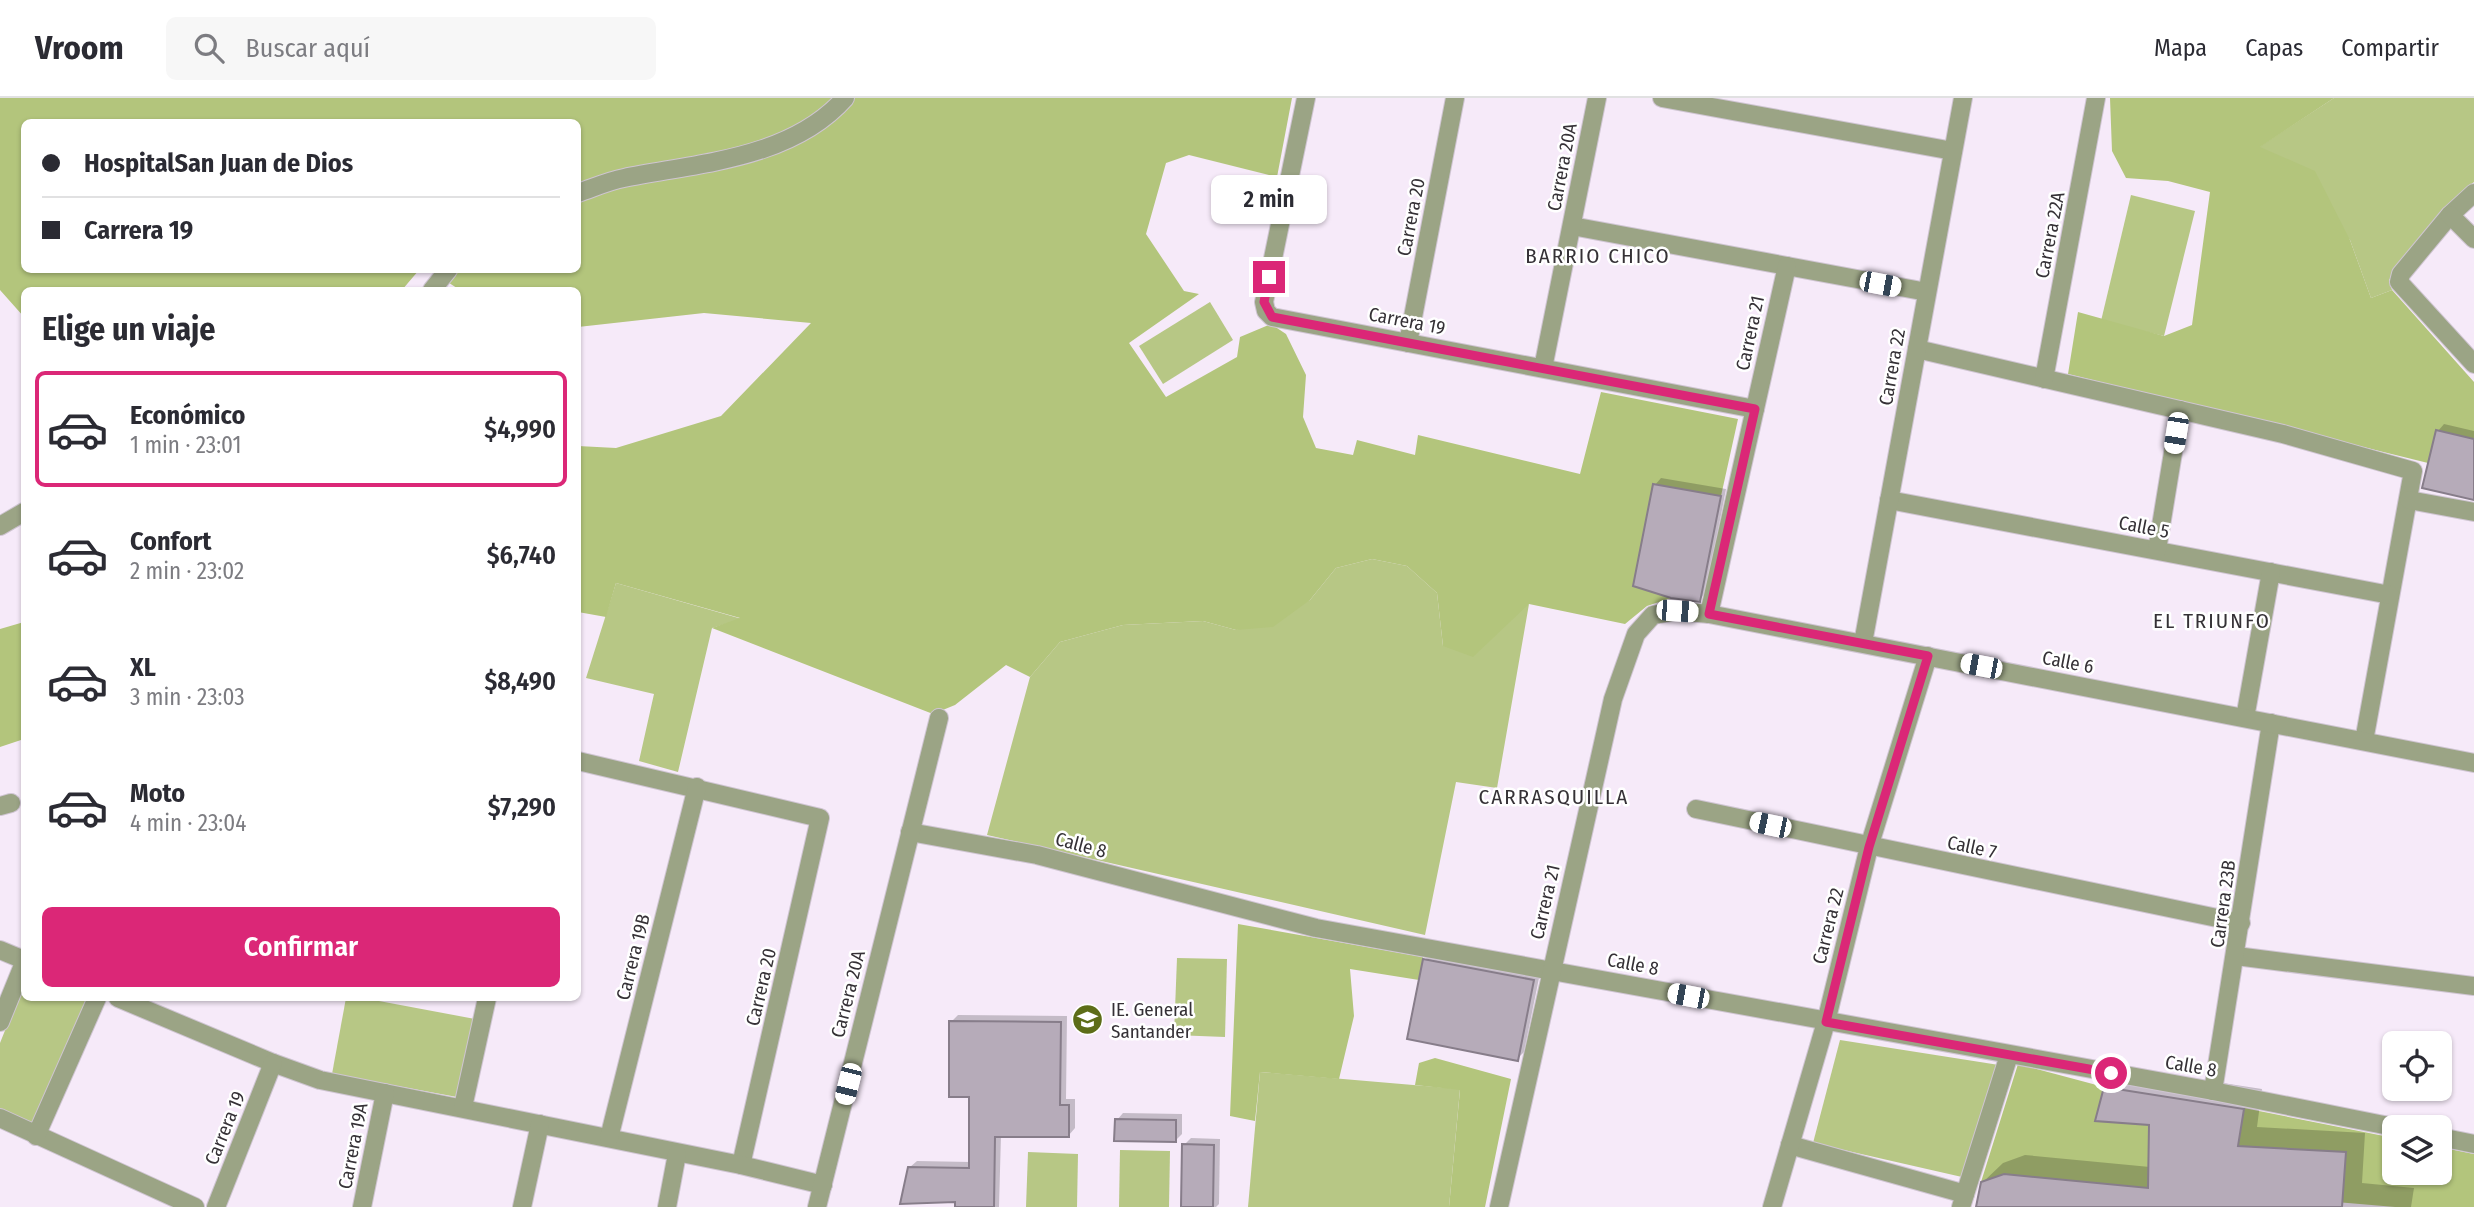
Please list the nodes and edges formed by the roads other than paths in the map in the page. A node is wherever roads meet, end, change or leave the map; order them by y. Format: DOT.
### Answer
graph roads {
  1 [pos="845,98"];
  2 [pos="1306,98"];
  3 [pos="1455,98"];
  4 [pos="1597,98"];
  5 [pos="1662,98"];
  6 [pos="1963,98"];
  7 [pos="2096,98"];
  8 [pos="1686,100"];
  9 [pos="1953,151"];
  10 [pos="581,192"];
  11 [pos="2474,194"];
  12 [pos="2450,215"];
  13 [pos="1572,226"];
  14 [pos="2474,239"];
  15 [pos="1787,266"];
  16 [pos="446,273"];
  17 [pos="434,287"];
  18 [pos="1927,292"];
  19 [pos="1408,343"];
  20 [pos="1917,349"];
  21 [pos="2474,364"];
  22 [pos="1543,368"];
  23 [pos="2044,379"];
  24 [pos="1755,409"];
  25 [pos="2180,410"];
  26 [pos="1889,500"];
  27 [pos="2409,500"];
  28 [pos="2474,512"];
  29 [pos="21,514"];
  30 [pos="0,526"];
  31 [pos="2157,551"];
  32 [pos="2271,572"];
  33 [pos="2390,595"];
  34 [pos="1709,614"];
  35 [pos="1653,615"];
  36 [pos="1863,643"];
  37 [pos="1928,656"];
  38 [pos="939,718"];
  39 [pos="2245,718"];
  40 [pos="2271,723"];
  41 [pos="2364,741"];
  42 [pos="581,762"];
  43 [pos="2474,762"];
  44 [pos="697,787"];
  45 [pos="1696,809"];
  46 [pos="910,832"];
  47 [pos="1869,847"];
  48 [pos="2241,923"];
  49 [pos="0,950"];
  50 [pos="2236,956"];
  51 [pos="21,960"];
  52 [pos="21,970"];
  53 [pos="1551,970"];
  54 [pos="2474,986"];
  55 [pos="96,1001"];
  56 [pos="125,1001"];
  57 [pos="486,1001"];
  58 [pos="0,1022"];
  59 [pos="1826,1022"];
  60 [pos="2009,1055"];
  61 [pos="273,1063"];
  62 [pos="2213,1091"];
  63 [pos="385,1093"];
  64 [pos="463,1107"];
  65 [pos="2,1123"];
  66 [pos="540,1124"];
  67 [pos="2382,1126"];
  68 [pos="36,1136"];
  69 [pos="609,1138"];
  70 [pos="2452,1139"];
  71 [pos="2474,1143"];
  72 [pos="1790,1145"];
  73 [pos="677,1154"];
  74 [pos="741,1165"];
  75 [pos="823,1185"];
  76 [pos="1963,1200"];
  77 [pos="195,1207"];
  78 [pos="216,1207"];
  79 [pos="362,1207"];
  80 [pos="522,1207"];
  81 [pos="667,1207"];
  82 [pos="817,1207"];
  83 [pos="1499,1207"];
  84 [pos="1772,1207"];
  1 -- 10 [label="street"];
  2 -- 19 [label="street, Carrera 19"];
  3 -- 19 [label="street, Carrera 20"];
  4 -- 13 [label="street, Carrera 20A"];
  5 -- 8 [label="street"];
  6 -- 9 [label="street, Carrera 22"];
  7 -- 23 [label="street, Carrera 22A"];
  8 -- 9 [label="street"];
  9 -- 18 [label="street, Carrera 22"];
  11 -- 12 [label="street"];
  12 -- 14 [label="street"];
  12 -- 21 [label="street"];
  13 -- 15 [label="street"];
  13 -- 22 [label="street, Carrera 20A"];
  15 -- 18 [label="street"];
  15 -- 24 [label="street, Carrera 21"];
  16 -- 17 [label="street"];
  18 -- 20 [label="street, Carrera 22"];
  19 -- 22 [label="street, Carrera 19"];
  20 -- 23 [label="street"];
  20 -- 26 [label="street, Carrera 22"];
  22 -- 24 [label="street, Carrera 19"];
  23 -- 25 [label="street"];
  24 -- 34 [label="street, Carrera 21"];
  25 -- 27 [label="street"];
  25 -- 31 [label="street"];
  26 -- 31 [label="street, Calle 5"];
  26 -- 36 [label="street, Carrera 22"];
  27 -- 28 [label="street"];
  27 -- 33 [label="street"];
  29 -- 30 [label="street"];
  31 -- 32 [label="street, Calle 5"];
  32 -- 33 [label="street, Calle 5"];
  32 -- 39 [label="street"];
  33 -- 41 [label="street"];
  34 -- 35 [label="street, Calle 6"];
  34 -- 36 [label="street, Calle 6"];
  35 -- 53 [label="street, Carrera 21"];
  36 -- 37 [label="street, Calle 6"];
  37 -- 39 [label="street, Calle 6"];
  37 -- 47 [label="street, Carrera 22"];
  38 -- 46 [label="street, Carrera 20A"];
  39 -- 40 [label="street, Calle 6"];
  40 -- 41 [label="street, Calle 6"];
  40 -- 48 [label="street, Carrera 23B"];
  41 -- 43 [label="street, Calle 6"];
  42 -- 44 [label="street"];
  44 -- 69 [label="street, Carrera 19B"];
  44 -- 74 [label="street, Carrera 20"];
  45 -- 47 [label="street, Calle 7"];
  46 -- 53 [label="street, Calle 8"];
  46 -- 75 [label="street, Carrera 20A"];
  47 -- 48 [label="street, Calle 7"];
  47 -- 59 [label="street, Carrera 22"];
  48 -- 50 [label="street, Carrera 23B"];
  49 -- 51 [label="street"];
  50 -- 54 [label="street"];
  50 -- 62 [label="street, Carrera 23B"];
  52 -- 58 [label="street"];
  53 -- 59 [label="street, Calle 8"];
  53 -- 83 [label="street, Carrera 21"];
  55 -- 68 [label="street"];
  56 -- 61 [label="street"];
  57 -- 64 [label="street"];
  59 -- 60 [label="street, Calle 8"];
  59 -- 72 [label="street, Carrera 22"];
  60 -- 62 [label="street, Calle 8"];
  60 -- 76 [label="street"];
  61 -- 63 [label="street"];
  61 -- 78 [label="street, Carrera 19"];
  62 -- 67 [label="street, Calle 8"];
  63 -- 64 [label="street"];
  63 -- 79 [label="street, Carrera 19A"];
  64 -- 66 [label="street"];
  65 -- 68 [label="street"];
  66 -- 69 [label="street"];
  66 -- 80 [label="street"];
  68 -- 77 [label="street"];
  69 -- 73 [label="street"];
  70 -- 71 [label="street"];
  72 -- 76 [label="street"];
  72 -- 84 [label="street, Carrera 22"];
  73 -- 74 [label="street"];
  73 -- 81 [label="street"];
  74 -- 75 [label="street"];
  75 -- 82 [label="street, Carrera 20A"];
}
